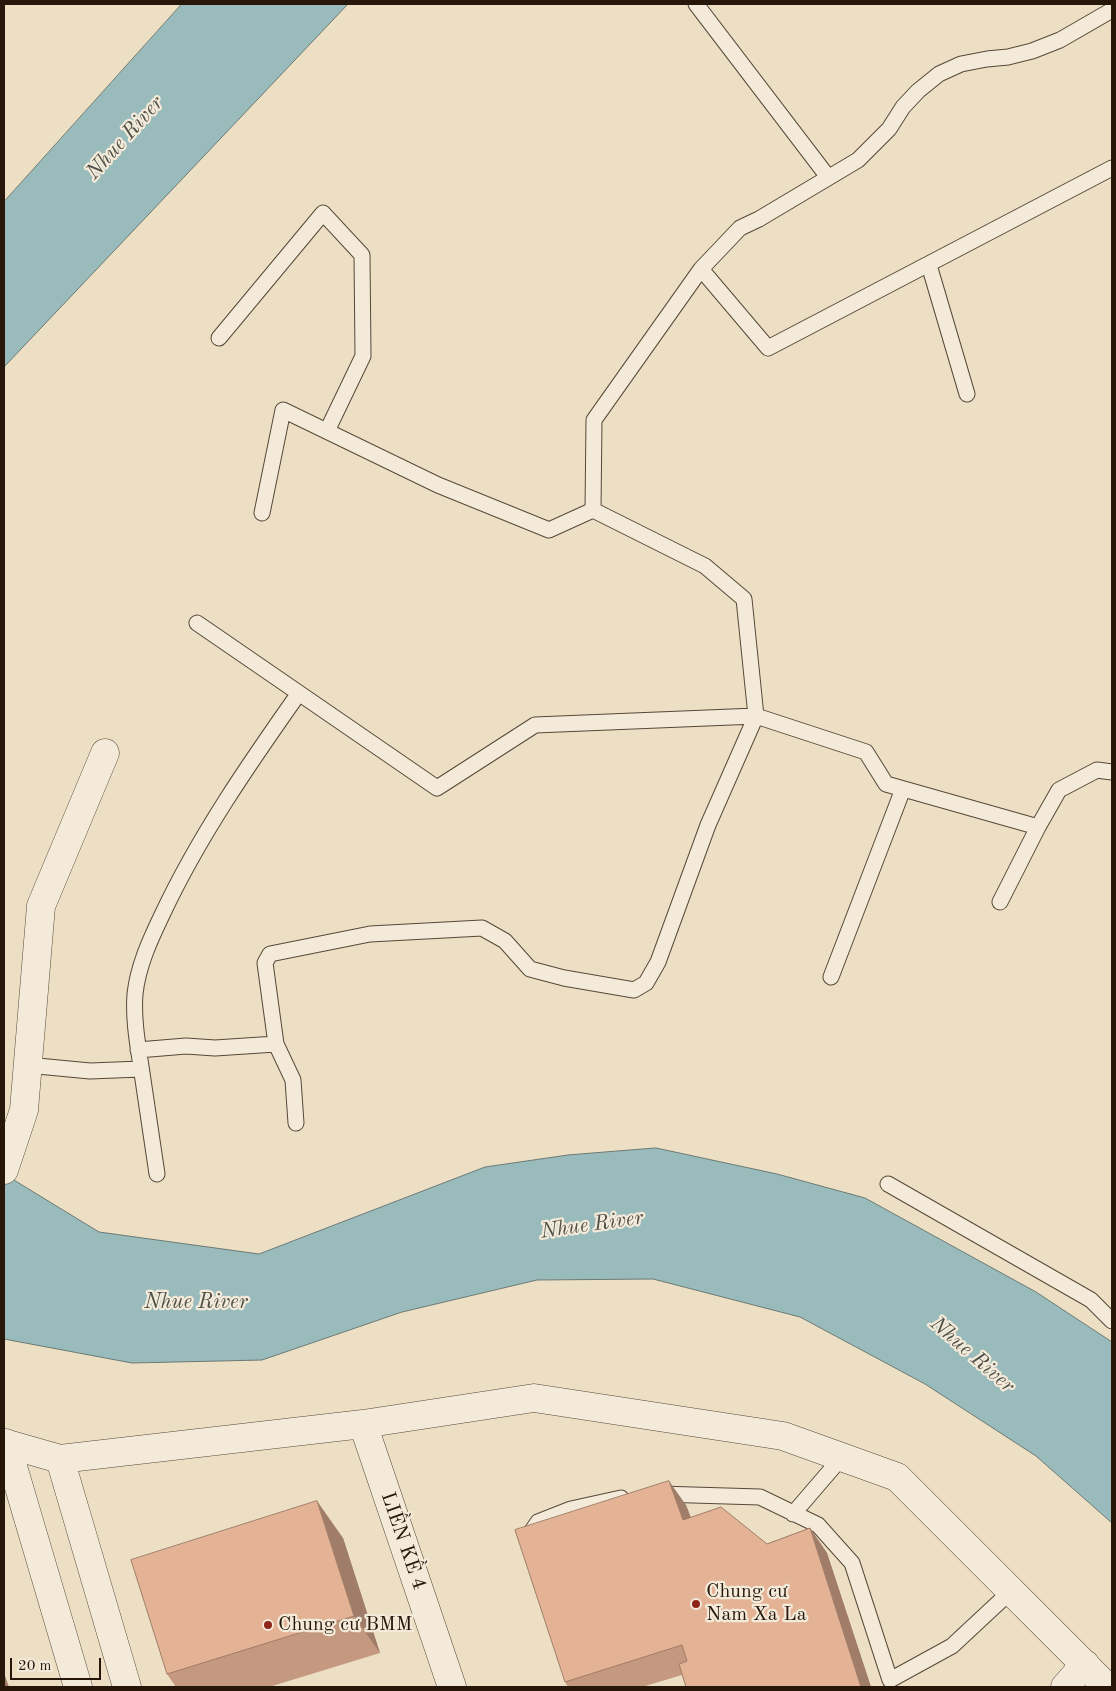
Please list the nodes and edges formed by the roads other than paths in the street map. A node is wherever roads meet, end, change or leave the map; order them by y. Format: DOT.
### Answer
graph roads {
  1 [pos="696,4"];
  2 [pos="1106,10"];
  3 [pos="1112,168"];
  4 [pos="828,177"];
  5 [pos="929,265"];
  6 [pos="701,269"];
  7 [pos="219,338"];
  8 [pos="967,394"];
  9 [pos="327,432"];
  10 [pos="593,510"];
  11 [pos="262,513"];
  12 [pos="197,623"];
  13 [pos="299,693"];
  14 [pos="756,716"];
  15 [pos="105,753"];
  16 [pos="1112,772"];
  17 [pos="903,789"];
  18 [pos="1038,827"];
  19 [pos="1000,902"];
  20 [pos="831,977"];
  21 [pos="276,1044"];
  22 [pos="138,1050"];
  23 [pos="27,1065"];
  24 [pos="141,1069"];
  25 [pos="296,1123"];
  26 [pos="4,1170"];
  27 [pos="157,1174"];
  28 [pos="888,1184"];
  29 [pos="1112,1321"];
  30 [pos="363,1424"];
  31 [pos="5,1443"];
  32 [pos="842,1457"];
  33 [pos="60,1459"];
  34 [pos="793,1514"];
  35 [pos="522,1546"];
  36 [pos="1011,1591"];
  37 [pos="1085,1664"];
  38 [pos="891,1684"];
  39 [pos="448,1686"];
  40 [pos="78,1687"];
  41 [pos="127,1687"];
  42 [pos="1065,1687"];
  43 [pos="1107,1687"];
  1 -- 4 [label="lane"];
  2 -- 4 [label="lane"];
  3 -- 5 [label="lane"];
  4 -- 6 [label="lane"];
  5 -- 6 [label="lane"];
  5 -- 8 [label="lane"];
  6 -- 10 [label="lane"];
  7 -- 9 [label="lane"];
  9 -- 10 [label="lane"];
  9 -- 11 [label="lane"];
  10 -- 14 [label="lane"];
  12 -- 13 [label="lane"];
  13 -- 14 [label="lane"];
  13 -- 22 [label="lane"];
  14 -- 17 [label="lane"];
  14 -- 21 [label="lane"];
  15 -- 23 [label="street"];
  16 -- 18 [label="lane"];
  17 -- 18 [label="lane"];
  17 -- 20 [label="lane"];
  18 -- 19 [label="lane"];
  21 -- 22 [label="lane"];
  21 -- 25 [label="lane"];
  22 -- 24 [label="lane"];
  23 -- 24 [label="lane"];
  23 -- 26 [label="street"];
  24 -- 27 [label="lane"];
  28 -- 29 [label="lane"];
  30 -- 32 [label="street"];
  30 -- 33 [label="street"];
  30 -- 39 [label="street, LIỀN KỀ 4"];
  31 -- 33 [label="street"];
  31 -- 40 [label="street"];
  32 -- 34 [label="lane"];
  32 -- 36 [label="street"];
  33 -- 41 [label="street"];
  34 -- 35 [label="lane"];
  34 -- 38 [label="lane"];
  36 -- 37 [label="street"];
  36 -- 38 [label="lane"];
  37 -- 42 [label="street"];
  37 -- 43 [label="street"];
}
